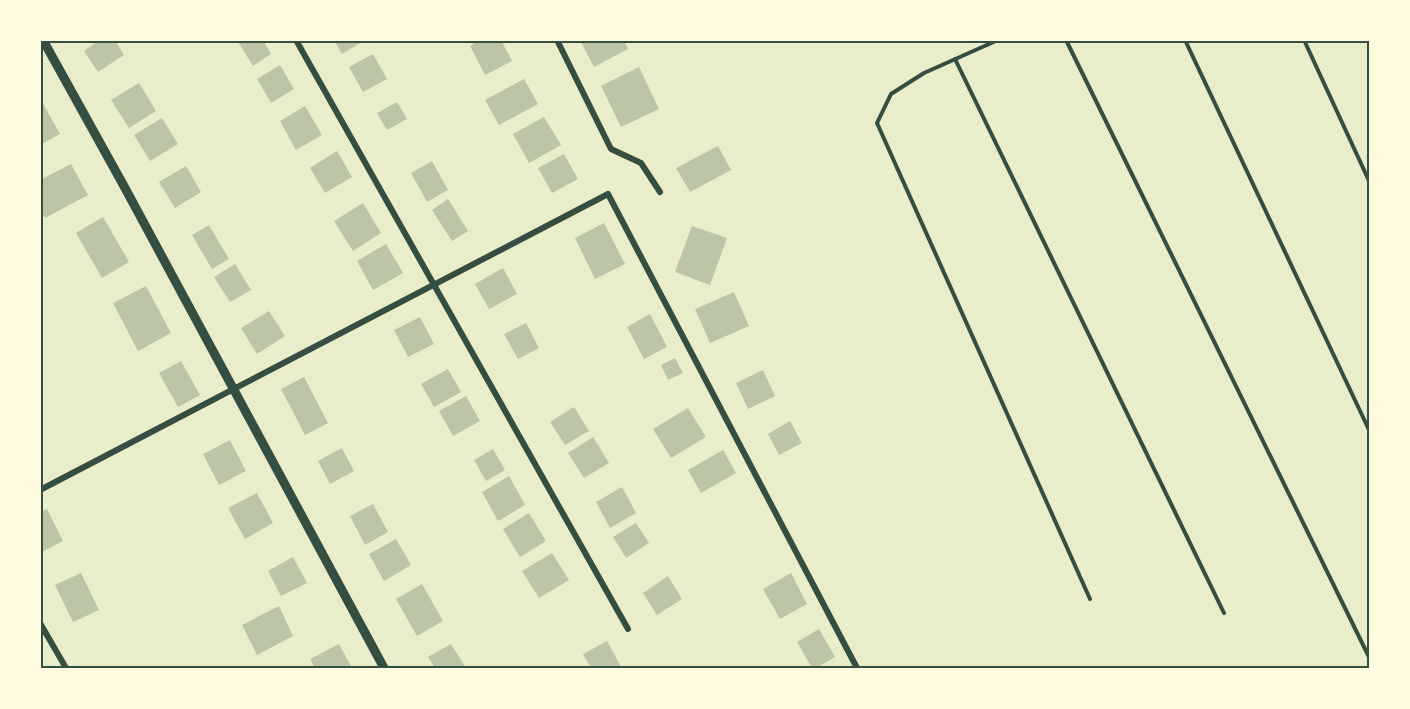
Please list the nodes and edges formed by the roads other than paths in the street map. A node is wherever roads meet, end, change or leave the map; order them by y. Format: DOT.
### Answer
graph roads {
  1 [pos="43,40"];
  2 [pos="296,40"];
  3 [pos="556,40"];
  4 [pos="999,40"];
  5 [pos="1066,40"];
  6 [pos="1185,40"];
  7 [pos="1304,40"];
  8 [pos="955,59"];
  9 [pos="1370,183"];
  10 [pos="660,192"];
  11 [pos="433,285"];
  12 [pos="234,389"];
  13 [pos="1370,432"];
  14 [pos="40,490"];
  15 [pos="1090,599"];
  16 [pos="1224,614"];
  17 [pos="40,623"];
  18 [pos="628,629"];
  19 [pos="1370,659"];
  20 [pos="66,669"];
  21 [pos="384,669"];
  22 [pos="857,669"];
  1 -- 12 [label="street"];
  2 -- 11 [label="street"];
  3 -- 10 [label="street"];
  4 -- 8 [label="lane"];
  5 -- 19 [label="lane"];
  6 -- 13 [label="lane"];
  7 -- 9 [label="lane"];
  8 -- 15 [label="lane"];
  8 -- 16 [label="lane"];
  11 -- 12 [label="street"];
  11 -- 18 [label="street"];
  11 -- 22 [label="street"];
  12 -- 14 [label="street"];
  12 -- 21 [label="street"];
  17 -- 20 [label="street"];
}
